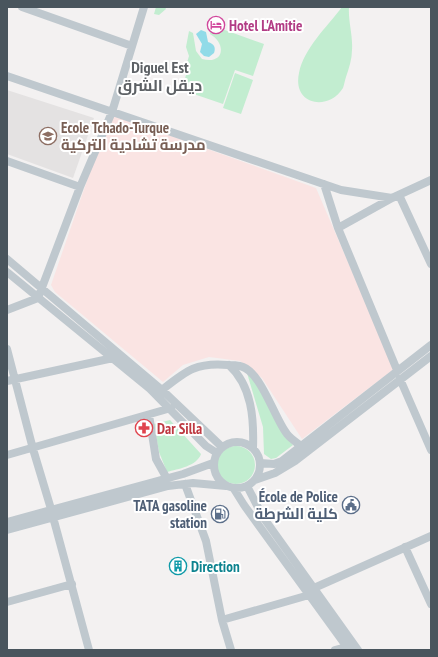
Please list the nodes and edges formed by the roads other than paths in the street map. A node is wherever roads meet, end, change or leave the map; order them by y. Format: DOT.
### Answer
graph roads {
  1 [pos="22,7"];
  2 [pos="144,7"];
  3 [pos="132,46"];
  4 [pos="7,76"];
  5 [pos="112,112"];
  6 [pos="7,161"];
  7 [pos="431,180"];
  8 [pos="324,184"];
  9 [pos="80,187"];
  10 [pos="395,196"];
  11 [pos="338,228"];
  12 [pos="7,259"];
  13 [pos="431,264"];
  14 [pos="7,272"];
  15 [pos="42,290"];
  16 [pos="38,298"];
  17 [pos="7,310"];
  18 [pos="431,344"];
  19 [pos="7,349"];
  20 [pos="431,356"];
  21 [pos="114,358"];
  22 [pos="229,365"];
  23 [pos="397,370"];
  24 [pos="400,379"];
  25 [pos="11,380"];
  26 [pos="162,390"];
  27 [pos="171,408"];
  28 [pos="149,415"];
  29 [pos="302,446"];
  30 [pos="253,448"];
  31 [pos="33,449"];
  32 [pos="219,450"];
  33 [pos="431,450"];
  34 [pos="7,455"];
  35 [pos="213,463"];
  36 [pos="260,463"];
  37 [pos="166,478"];
  38 [pos="255,480"];
  39 [pos="185,484"];
  40 [pos="226,486"];
  41 [pos="247,486"];
  42 [pos="234,489"];
  43 [pos="52,513"];
  44 [pos="7,522"];
  45 [pos="7,530"];
  46 [pos="431,536"];
  47 [pos="404,547"];
  48 [pos="72,584"];
  49 [pos="311,591"];
  50 [pos="7,602"];
  51 [pos="431,604"];
  52 [pos="222,620"];
  53 [pos="347,648"];
  54 [pos="89,650"];
  55 [pos="231,650"];
  56 [pos="335,650"];
  57 [pos="358,650"];
  1 -- 3 [label="street"];
  2 -- 3 [label="street"];
  3 -- 5 [label="street"];
  4 -- 5 [label="street"];
  5 -- 8 [label="street"];
  5 -- 9 [label="street"];
  6 -- 9 [label="street"];
  7 -- 10 [label="street"];
  8 -- 10 [label="street"];
  8 -- 11 [label="street"];
  9 -- 15 [label="street"];
  10 -- 11 [label="street"];
  10 -- 13 [label="street"];
  11 -- 23 [label="street"];
  12 -- 15 [label="street"];
  14 -- 16 [label="street"];
  15 -- 16 [label="street"];
  15 -- 26 [label="street"];
  16 -- 17 [label="street"];
  16 -- 21 [label="street"];
  18 -- 23 [label="street"];
  19 -- 25 [label="street"];
  20 -- 24 [label="street"];
  21 -- 25 [label="street"];
  21 -- 27 [label="street"];
  22 -- 26 [label="street"];
  22 -- 29 [label="street"];
  22 -- 30 [label="street"];
  23 -- 29 [label="street"];
  24 -- 33 [label="street"];
  24 -- 38 [label="street"];
  25 -- 31 [label="street"];
  26 -- 32 [label="street"];
  27 -- 28 [label="street"];
  27 -- 32 [label="street"];
  28 -- 31 [label="street"];
  28 -- 37 [label="street"];
  29 -- 36 [label="street"];
  30 -- 32 [label="street"];
  30 -- 36 [label="street"];
  31 -- 34 [label="street"];
  31 -- 43 [label="street"];
  32 -- 35 [label="street"];
  35 -- 37 [label="street"];
  35 -- 40 [label="street"];
  36 -- 38 [label="street"];
  37 -- 43 [label="street"];
  38 -- 41 [label="street"];
  39 -- 40 [label="street"];
  39 -- 43 [label="street"];
  39 -- 52 [label="street"];
  40 -- 42 [label="street"];
  41 -- 42 [label="street"];
  41 -- 49 [label="street"];
  42 -- 49 [label="street"];
  43 -- 44 [label="street"];
  43 -- 45 [label="street"];
  43 -- 48 [label="street"];
  46 -- 47 [label="street"];
  47 -- 49 [label="street"];
  47 -- 51 [label="street"];
  48 -- 50 [label="street"];
  48 -- 54 [label="street"];
  49 -- 52 [label="street"];
  49 -- 53 [label="street"];
  49 -- 57 [label="street"];
  52 -- 55 [label="street"];
  53 -- 56 [label="street"];
}
